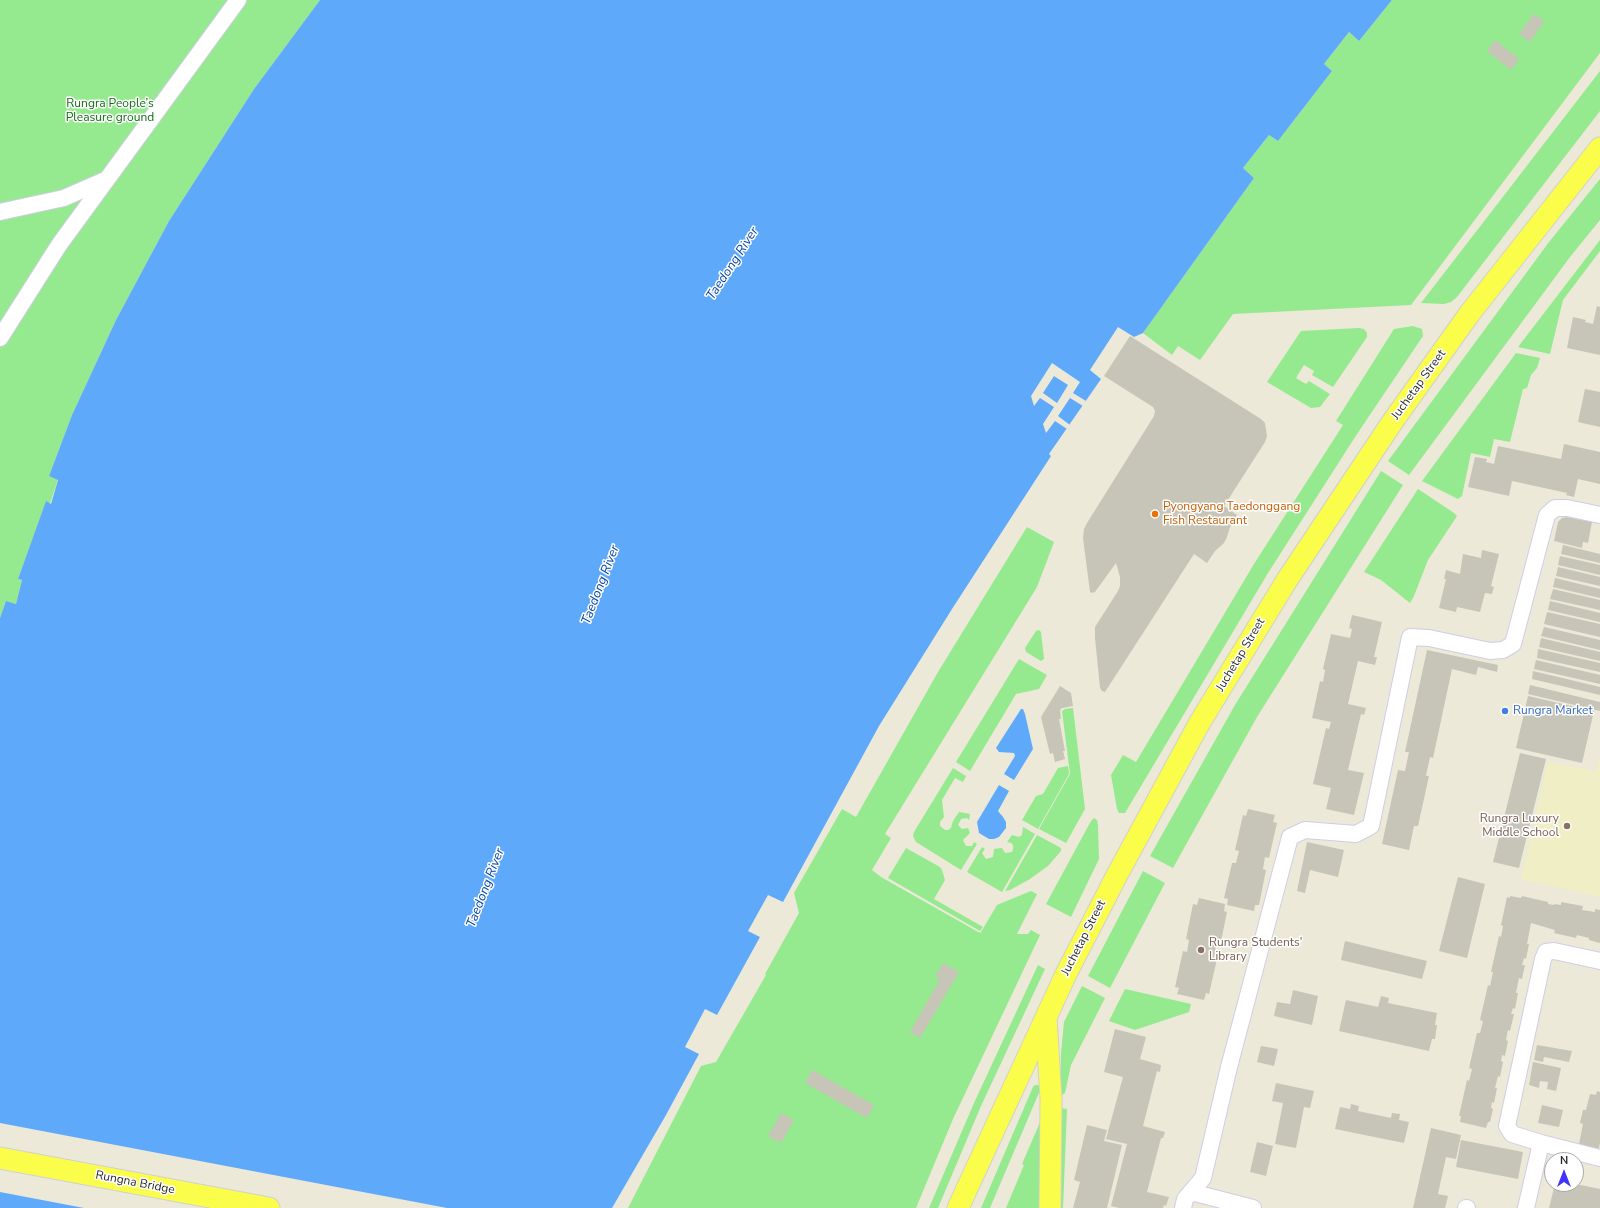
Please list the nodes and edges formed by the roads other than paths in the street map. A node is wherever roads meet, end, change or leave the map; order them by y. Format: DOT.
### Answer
graph roads {
  1 [pos="238,0"];
  2 [pos="1600,148"];
  3 [pos="105,180"];
  4 [pos="0,212"];
  5 [pos="0,338"];
  6 [pos="1600,515"];
  7 [pos="1600,961"];
  8 [pos="1046,1016"];
  9 [pos="1541,1143"];
  10 [pos="0,1158"];
  11 [pos="1600,1158"];
  12 [pos="1191,1192"];
  13 [pos="269,1208"];
  14 [pos="958,1208"];
  15 [pos="1050,1208"];
  16 [pos="1183,1208"];
  17 [pos="1253,1208"];
  18 [pos="1526,1208"];
  1 -- 3 [label="street"];
  2 -- 8 [label="main road, Juchetap Street"];
  3 -- 4 [label="street"];
  3 -- 5 [label="street"];
  6 -- 12 [label="street"];
  7 -- 9 [label="street"];
  8 -- 14 [label="main road, Juchetap Street"];
  8 -- 15 [label="main road"];
  9 -- 11 [label="street"];
  9 -- 18 [label="street"];
  10 -- 13 [label="main road, Rungna Bridge"];
  12 -- 16 [label="street"];
  12 -- 17 [label="street"];
}
